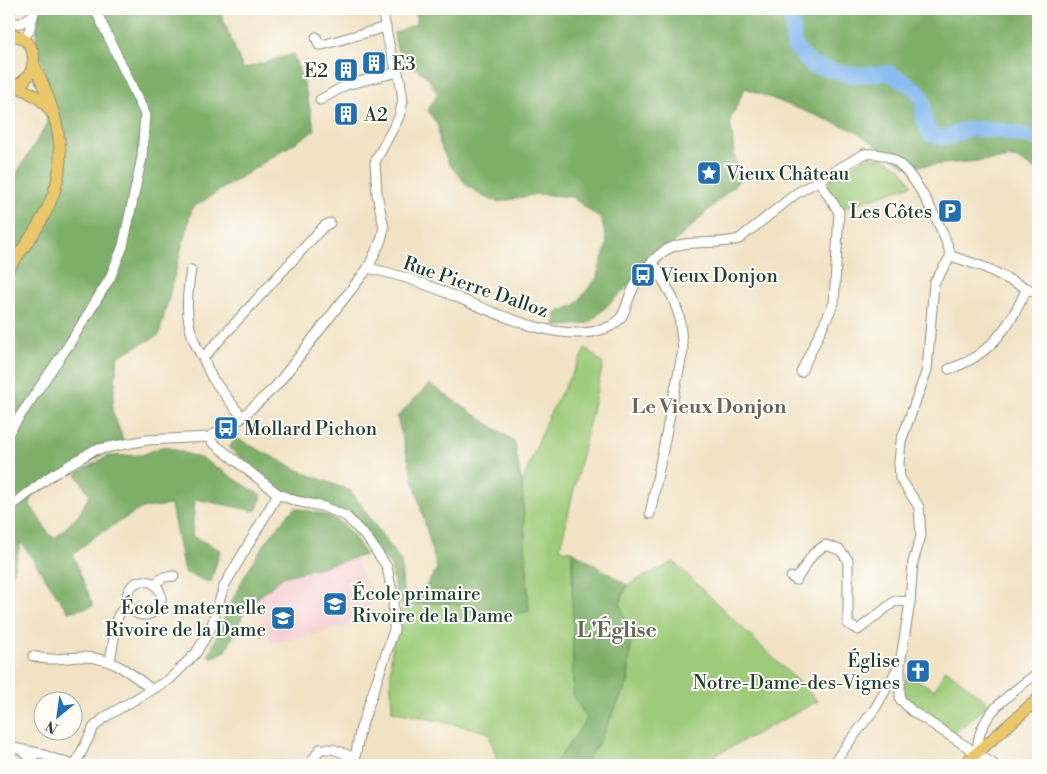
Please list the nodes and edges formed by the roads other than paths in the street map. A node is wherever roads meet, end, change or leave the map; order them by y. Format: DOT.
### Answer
graph roads {
  1 [pos="96,9"];
  2 [pos="382,9"];
  3 [pos="34,12"];
  4 [pos="9,24"];
  5 [pos="386,28"];
  6 [pos="9,35"];
  7 [pos="316,37"];
  8 [pos="23,40"];
  9 [pos="34,64"];
  10 [pos="398,72"];
  11 [pos="12,86"];
  12 [pos="320,100"];
  13 [pos="57,122"];
  14 [pos="819,181"];
  15 [pos="330,224"];
  16 [pos="951,256"];
  17 [pos="652,264"];
  18 [pos="9,268"];
  19 [pos="368,268"];
  20 [pos="191,270"];
  21 [pos="1027,288"];
  22 [pos="1038,294"];
  23 [pos="203,358"];
  24 [pos="949,370"];
  25 [pos="801,372"];
  26 [pos="242,417"];
  27 [pos="9,432"];
  28 [pos="209,437"];
  29 [pos="278,494"];
  30 [pos="9,508"];
  31 [pos="650,514"];
  32 [pos="174,576"];
  33 [pos="790,576"];
  34 [pos="154,584"];
  35 [pos="910,602"];
  36 [pos="130,606"];
  37 [pos="33,656"];
  38 [pos="110,662"];
  39 [pos="900,664"];
  40 [pos="1038,673"];
  41 [pos="152,690"];
  42 [pos="1038,699"];
  43 [pos="9,747"];
  44 [pos="19,749"];
  45 [pos="978,752"];
  46 [pos="357,761"];
  47 [pos="38,765"];
  48 [pos="74,765"];
  49 [pos="312,765"];
  50 [pos="832,765"];
  51 [pos="963,765"];
  52 [pos="995,765"];
  1 -- 27 [label="street"];
  2 -- 5 [label="street"];
  3 -- 4 [label="street"];
  3 -- 8 [label="street"];
  5 -- 7 [label="street"];
  5 -- 10 [label="street"];
  6 -- 8 [label="main road"];
  8 -- 9 [label="main road"];
  9 -- 11 [label="main road"];
  9 -- 13 [label="main road"];
  10 -- 12 [label="street"];
  10 -- 19 [label="street"];
  11 -- 13 [label="main road"];
  13 -- 18 [label="main road"];
  14 -- 16 [label="street, Rue Pierre Dalloz"];
  14 -- 17 [label="street, Rue Pierre Dalloz"];
  14 -- 25 [label="street"];
  15 -- 23 [label="street"];
  16 -- 21 [label="street"];
  16 -- 35 [label="street"];
  17 -- 19 [label="street, Rue Pierre Dalloz"];
  17 -- 31 [label="street"];
  19 -- 26 [label="street"];
  20 -- 23 [label="street"];
  21 -- 22 [label="street"];
  21 -- 24 [label="street"];
  23 -- 26 [label="street"];
  26 -- 28 [label="street"];
  28 -- 29 [label="street"];
  28 -- 30 [label="street"];
  29 -- 41 [label="street"];
  29 -- 46 [label="street"];
  32 -- 34 [label="street"];
  33 -- 35 [label="street"];
  34 -- 36 [label="street"];
  34 -- 36 [label="street"];
  35 -- 39 [label="street"];
  36 -- 38 [label="street"];
  37 -- 38 [label="street"];
  38 -- 41 [label="street"];
  39 -- 45 [label="street"];
  39 -- 50 [label="street"];
  40 -- 45 [label="street"];
  41 -- 48 [label="street"];
  42 -- 45 [label="main road"];
  43 -- 44 [label="street"];
  44 -- 47 [label="street"];
  44 -- 48 [label="street"];
  45 -- 51 [label="main road"];
  45 -- 52 [label="street"];
  46 -- 49 [label="street"];
}
